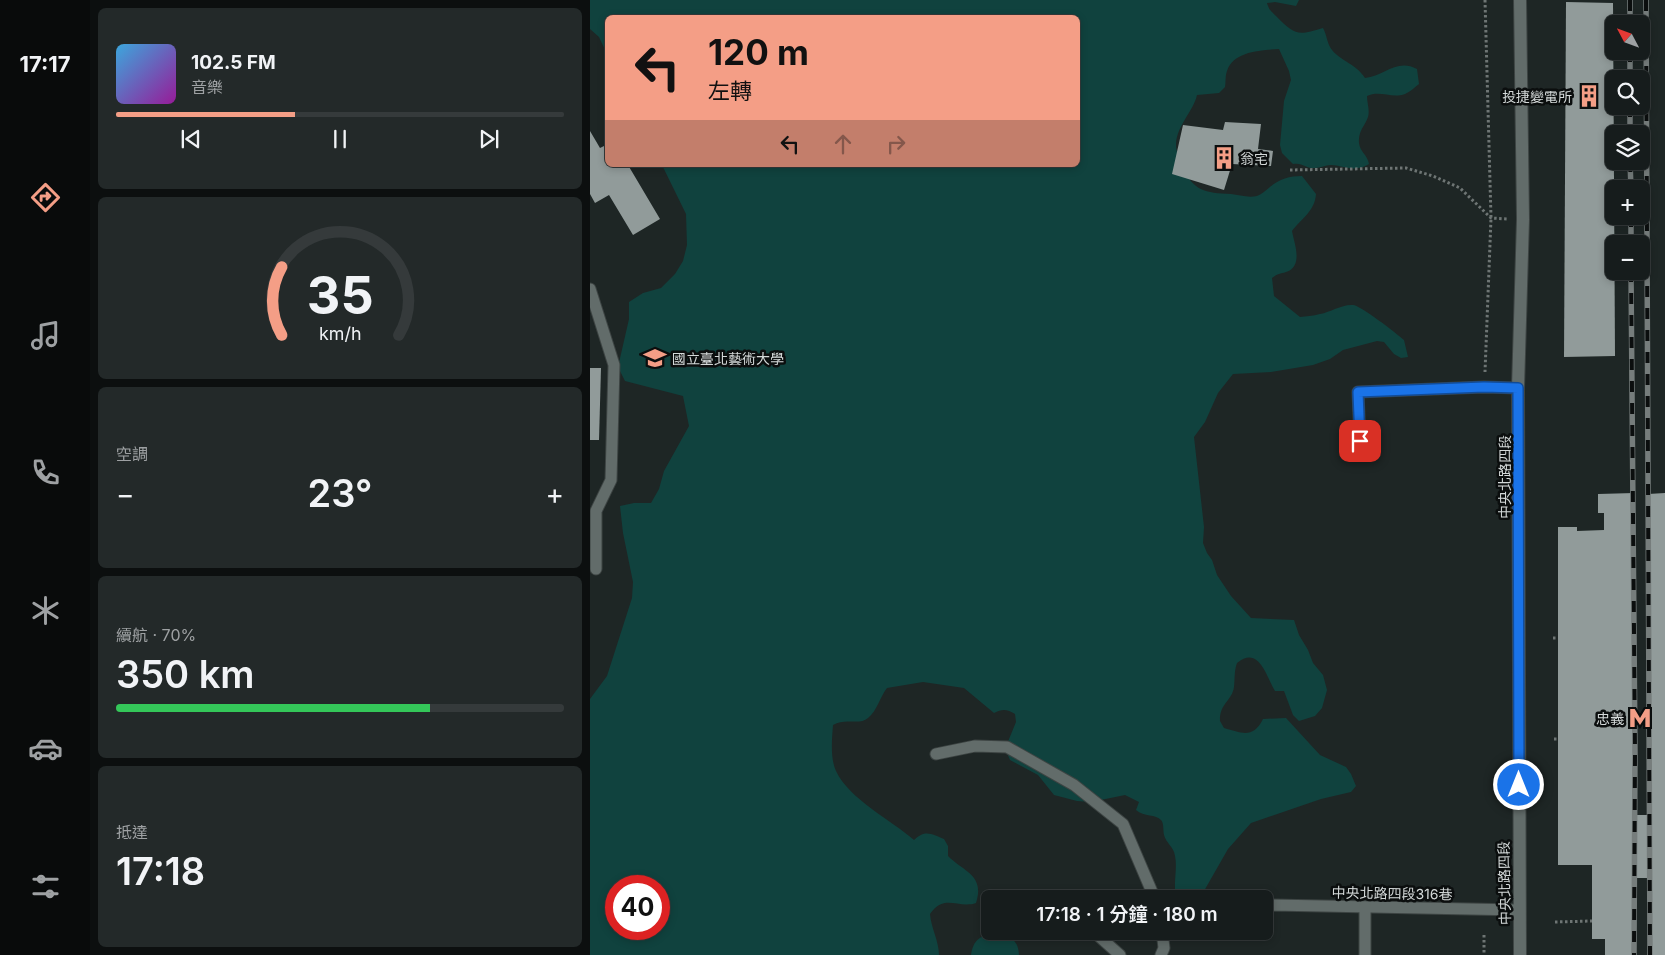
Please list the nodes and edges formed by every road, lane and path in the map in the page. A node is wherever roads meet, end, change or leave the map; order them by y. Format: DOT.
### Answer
graph roads {
  1 [pos="1485,0"];
  2 [pos="1520,0"];
  3 [pos="1290,170"];
  4 [pos="1491,218"];
  5 [pos="1523,219"];
  6 [pos="590,289"];
  7 [pos="1485,372"];
  8 [pos="1518,388"];
  9 [pos="1360,441"];
  10 [pos="596,569"];
  11 [pos="936,754"];
  12 [pos="1151,890"];
  13 [pos="1273,905"];
  14 [pos="1365,907"];
  15 [pos="1519,910"];
  16 [pos="1592,921"];
  17 [pos="1555,922"];
  18 [pos="1484,935"];
  19 [pos="1103,940"];
  20 [pos="1163,940"];
  21 [pos="1120,955"];
  22 [pos="1161,955"];
  23 [pos="1365,955"];
  24 [pos="1484,955"];
  25 [pos="1520,955"];
  1 -- 4 [label="path"];
  2 -- 5 [label="street, 中央北路四段"];
  3 -- 4 [label="path"];
  4 -- 5 [label="path"];
  4 -- 7 [label="path"];
  5 -- 8 [label="street, 中央北路四段"];
  6 -- 10 [label="lane"];
  8 -- 9 [label="lane"];
  8 -- 15 [label="street, 中央北路四段"];
  11 -- 12 [label="lane"];
  13 -- 14 [label="lane, 中央北路四段316巷"];
  14 -- 15 [label="lane, 中央北路四段316巷"];
  14 -- 23 [label="lane"];
  15 -- 25 [label="street, 中央北路四段"];
  16 -- 17 [label="path"];
  18 -- 24 [label="path"];
  19 -- 21 [label="lane"];
  20 -- 22 [label="lane"];
}
